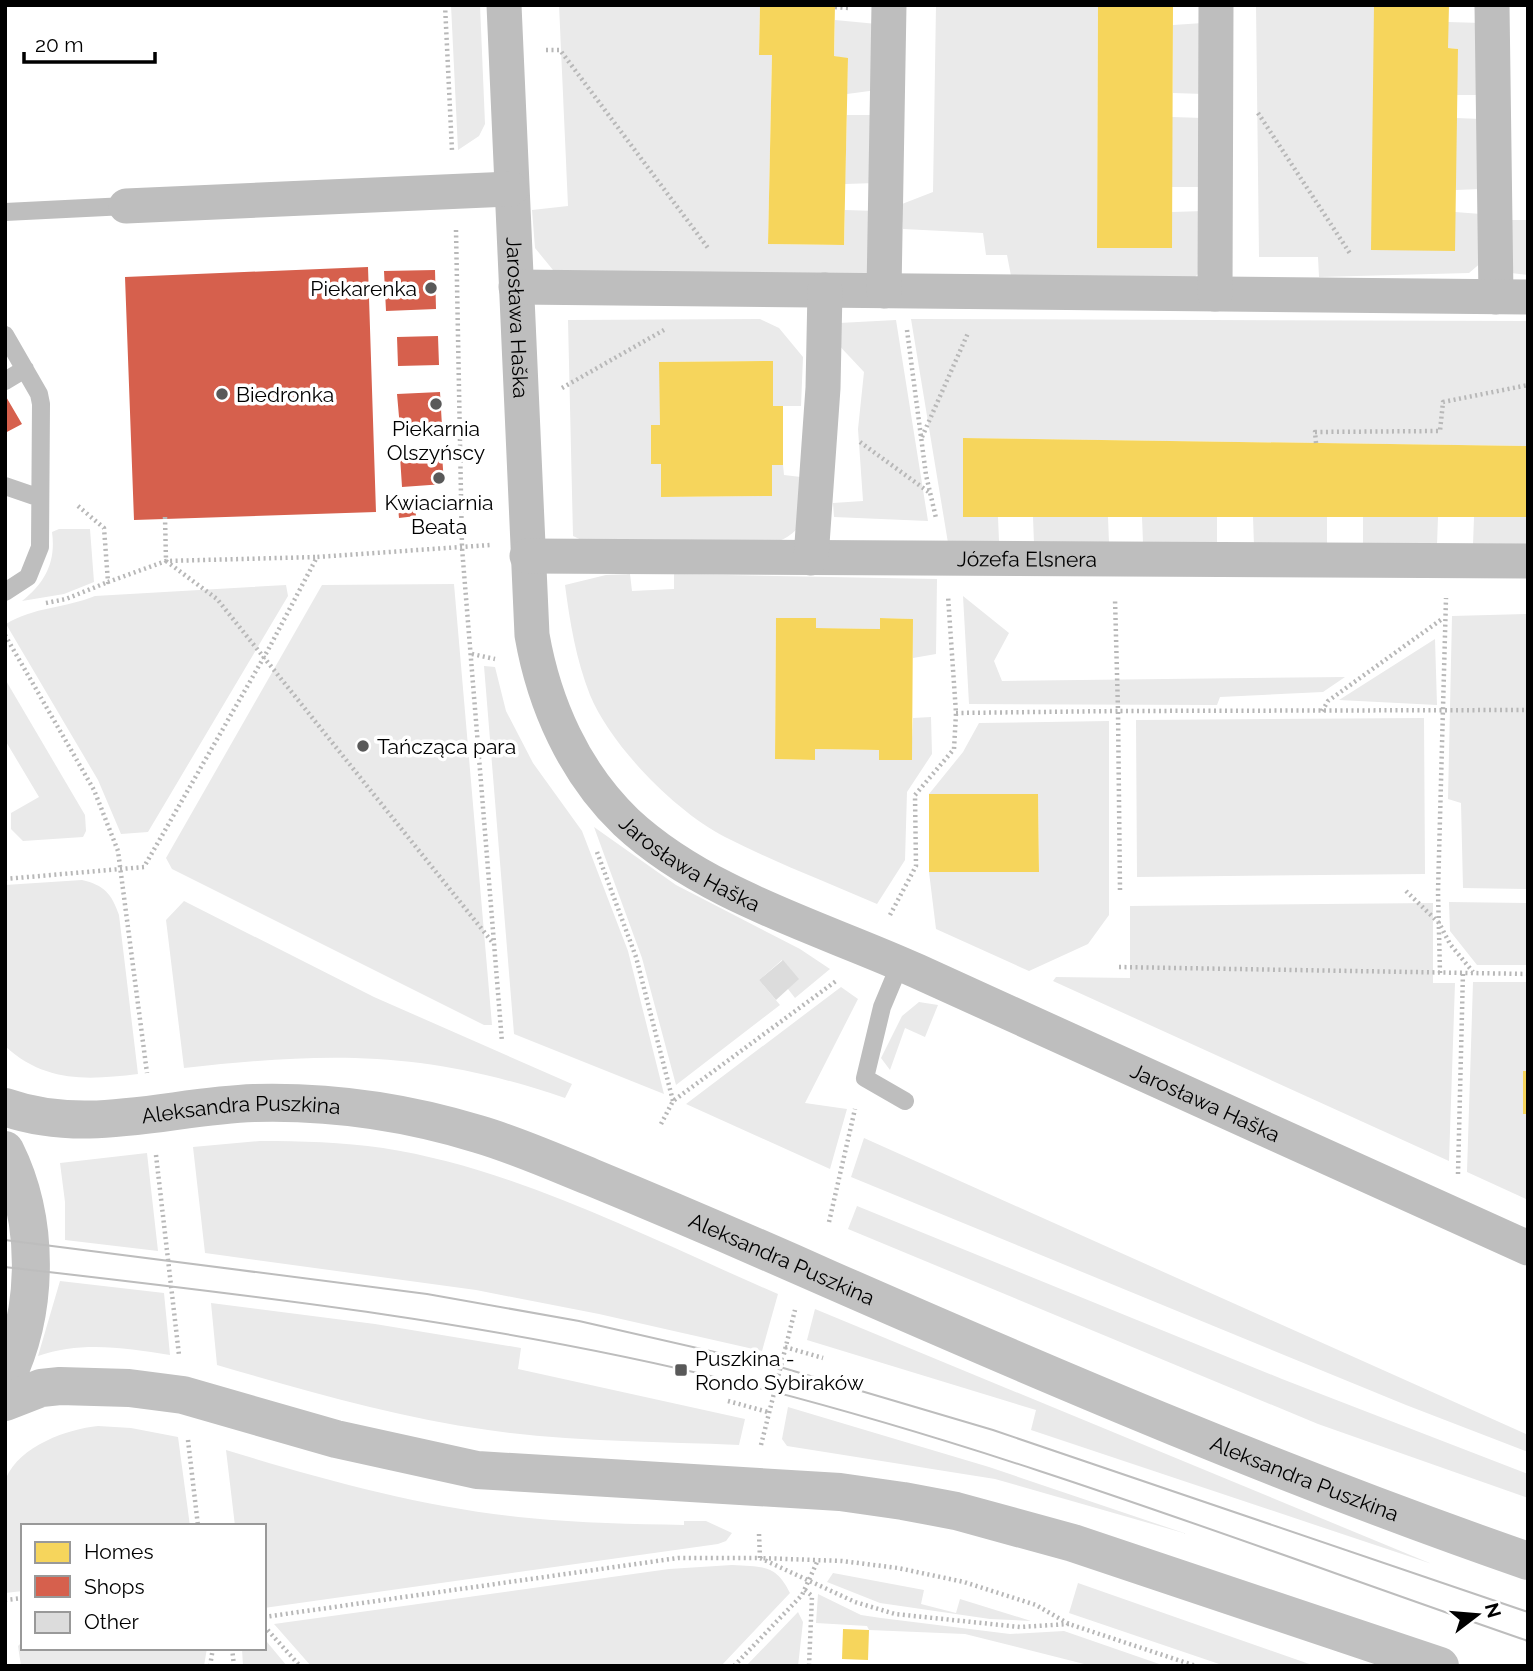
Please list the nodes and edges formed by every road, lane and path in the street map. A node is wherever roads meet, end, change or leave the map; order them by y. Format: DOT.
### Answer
graph roads {
  1 [pos="445,5"];
  2 [pos="504,5"];
  3 [pos="889,5"];
  4 [pos="1216,5"];
  5 [pos="1492,5"];
  6 [pos="506,51"];
  7 [pos="1215,106"];
  8 [pos="455,189"];
  9 [pos="512,189"];
  10 [pos="126,206"];
  11 [pos="5,212"];
  12 [pos="516,287"];
  13 [pos="749,289"];
  14 [pos="824,290"];
  15 [pos="893,291"];
  16 [pos="1214,294"];
  17 [pos="1377,296"];
  18 [pos="1512,297"];
  19 [pos="971,325"];
  20 [pos="666,328"];
  21 [pos="7,343"];
  22 [pos="25,369"];
  23 [pos="5,381"];
  24 [pos="1528,385"];
  25 [pos="562,388"];
  26 [pos="823,388"];
  27 [pos="921,439"];
  28 [pos="1316,443"];
  29 [pos="5,486"];
  30 [pos="930,493"];
  31 [pos="40,498"];
  32 [pos="78,506"];
  33 [pos="165,517"];
  34 [pos="462,548"];
  35 [pos="526,549"];
  36 [pos="317,557"];
  37 [pos="811,558"];
  38 [pos="946,559"];
  39 [pos="1113,560"];
  40 [pos="166,561"];
  41 [pos="1528,561"];
  42 [pos="1450,562"];
  43 [pos="108,582"];
  44 [pos="5,592"];
  45 [pos="43,603"];
  46 [pos="1443,619"];
  47 [pos="5,635"];
  48 [pos="472,654"];
  49 [pos="263,660"];
  50 [pos="500,660"];
  51 [pos="1528,710"];
  52 [pos="1118,711"];
  53 [pos="1322,712"];
  54 [pos="1445,712"];
  55 [pos="956,713"];
  56 [pos="596,849"];
  57 [pos="123,871"];
  58 [pos="5,879"];
  59 [pos="1120,890"];
  60 [pos="1406,891"];
  61 [pos="1439,923"];
  62 [pos="495,945"];
  63 [pos="867,949"];
  64 [pos="900,964"];
  65 [pos="1119,967"];
  66 [pos="1463,972"];
  67 [pos="1473,972"];
  68 [pos="1440,973"];
  69 [pos="1528,974"];
  70 [pos="502,1042"];
  71 [pos="865,1078"];
  72 [pos="673,1101"];
  73 [pos="905,1101"];
  74 [pos="5,1107"];
  75 [pos="152,1114"];
  76 [pos="661,1124"];
  77 [pos="5,1150"];
  78 [pos="1458,1175"];
  79 [pos="829,1222"];
  80 [pos="1528,1248"];
  81 [pos="797,1302"];
  82 [pos="785,1347"];
  83 [pos="823,1358"];
  84 [pos="5,1381"];
  85 [pos="183,1395"];
  86 [pos="728,1401"];
  87 [pos="5,1402"];
  88 [pos="768,1412"];
  89 [pos="761,1444"];
  90 [pos="198,1524"];
  91 [pos="759,1534"];
  92 [pos="760,1558"];
  93 [pos="818,1560"];
  94 [pos="1528,1562"];
  95 [pos="810,1581"];
  96 [pos="805,1590"];
  97 [pos="266,1617"];
  98 [pos="1069,1624"];
  99 [pos="266,1628"];
  100 [pos="299,1666"];
  101 [pos="734,1666"];
  102 [pos="808,1666"];
  103 [pos="1196,1666"];
  104 [pos="1440,1666"];
  1 -- 8 [label="path"];
  2 -- 6 [label="street, Jarosława Haška"];
  3 -- 15 [label="street"];
  4 -- 7 [label="street"];
  5 -- 18 [label="street"];
  6 -- 9 [label="street, Jarosława Haška"];
  6 -- 13 [label="path"];
  7 -- 16 [label="street"];
  7 -- 17 [label="path"];
  8 -- 9 [label="street"];
  8 -- 10 [label="street"];
  8 -- 34 [label="path"];
  9 -- 12 [label="street, Jarosława Haška"];
  10 -- 11 [label="lane"];
  12 -- 13 [label="street"];
  12 -- 35 [label="street, Jarosława Haška"];
  13 -- 14 [label="street"];
  14 -- 15 [label="street"];
  14 -- 26 [label="street"];
  15 -- 16 [label="street"];
  15 -- 27 [label="path"];
  16 -- 17 [label="street"];
  17 -- 18 [label="street"];
  19 -- 27 [label="path"];
  20 -- 25 [label="path"];
  21 -- 22 [label="lane"];
  22 -- 23 [label="lane"];
  22 -- 31 [label="lane"];
  24 -- 28 [label="path"];
  26 -- 30 [label="path"];
  26 -- 37 [label="street"];
  27 -- 30 [label="path"];
  29 -- 31 [label="lane"];
  30 -- 38 [label="path"];
  31 -- 44 [label="lane"];
  32 -- 43 [label="path"];
  33 -- 40 [label="path"];
  34 -- 35 [label="path"];
  34 -- 36 [label="path"];
  34 -- 48 [label="path"];
  35 -- 37 [label="street, Józefa Elsnera"];
  35 -- 63 [label="street, Jarosława Haška"];
  36 -- 40 [label="path"];
  36 -- 49 [label="path"];
  37 -- 38 [label="street, Józefa Elsnera"];
  38 -- 39 [label="street, Józefa Elsnera"];
  38 -- 55 [label="path"];
  39 -- 42 [label="street, Józefa Elsnera"];
  39 -- 52 [label="path"];
  40 -- 43 [label="path"];
  40 -- 49 [label="path"];
  41 -- 42 [label="street, Józefa Elsnera"];
  42 -- 46 [label="path"];
  43 -- 45 [label="path"];
  46 -- 53 [label="path"];
  46 -- 54 [label="path"];
  47 -- 57 [label="path"];
  48 -- 50 [label="path"];
  48 -- 62 [label="path"];
  49 -- 57 [label="path"];
  49 -- 62 [label="path"];
  51 -- 54 [label="path"];
  52 -- 53 [label="path"];
  52 -- 55 [label="path"];
  52 -- 59 [label="path"];
  53 -- 54 [label="path"];
  54 -- 61 [label="path"];
  55 -- 63 [label="path"];
  56 -- 72 [label="path"];
  57 -- 58 [label="path"];
  57 -- 75 [label="path"];
  60 -- 61 [label="path"];
  61 -- 67 [label="path"];
  61 -- 68 [label="path"];
  62 -- 70 [label="path"];
  63 -- 64 [label="street, Jarosława Haška"];
  63 -- 72 [label="path"];
  64 -- 71 [label="lane"];
  64 -- 80 [label="street, Jarosława Haška"];
  65 -- 68 [label="path"];
  66 -- 67 [label="path"];
  66 -- 68 [label="path"];
  66 -- 78 [label="path"];
  67 -- 69 [label="path"];
  71 -- 73 [label="lane"];
  71 -- 79 [label="path"];
  72 -- 76 [label="path"];
  74 -- 75 [label="main road, Aleksandra Puszkina"];
  75 -- 85 [label="path"];
  75 -- 94 [label="main road, Aleksandra Puszkina"];
  77 -- 84 [label="main road"];
  81 -- 82 [label="path"];
  82 -- 83 [label="path"];
  82 -- 88 [label="path"];
  85 -- 87 [label="main road"];
  85 -- 90 [label="path"];
  85 -- 104 [label="main road"];
  86 -- 88 [label="path"];
  88 -- 89 [label="path"];
  91 -- 92 [label="path"];
  92 -- 93 [label="path"];
  92 -- 95 [label="path"];
  92 -- 97 [label="path"];
  93 -- 95 [label="path"];
  93 -- 98 [label="path"];
  95 -- 96 [label="path"];
  95 -- 98 [label="path"];
  96 -- 101 [label="path"];
  96 -- 102 [label="path"];
  98 -- 103 [label="path"];
  99 -- 100 [label="path"];
}
